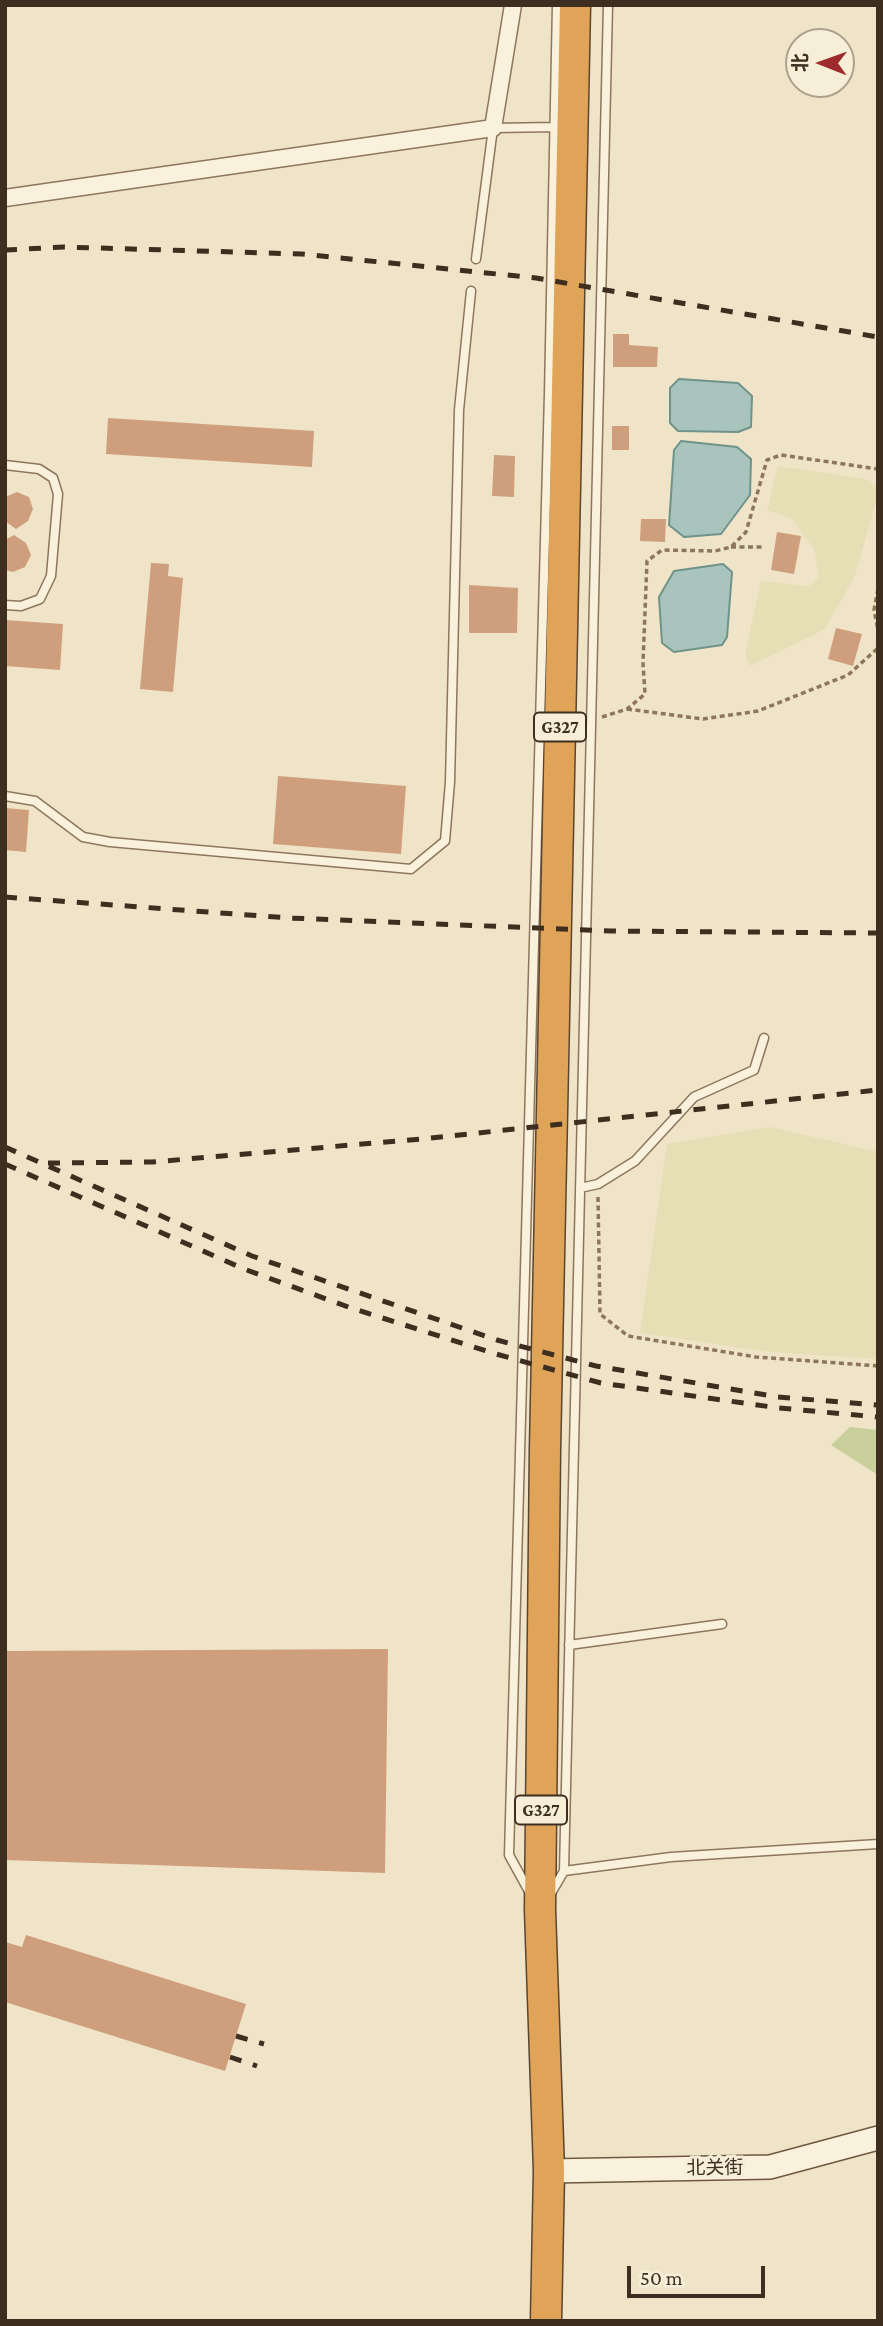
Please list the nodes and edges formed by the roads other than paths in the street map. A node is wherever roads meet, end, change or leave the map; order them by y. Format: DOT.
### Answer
graph roads {
  1 [pos="513,5"];
  2 [pos="557,5"];
  3 [pos="575,5"];
  4 [pos="608,5"];
  5 [pos="555,127"];
  6 [pos="493,128"];
  7 [pos="5,198"];
  8 [pos="476,259"];
  9 [pos="471,291"];
  10 [pos="5,465"];
  11 [pos="5,605"];
  12 [pos="5,796"];
  13 [pos="764,1038"];
  14 [pos="580,1188"];
  15 [pos="722,1624"];
  16 [pos="569,1645"];
  17 [pos="878,1844"];
  18 [pos="565,1871"];
  19 [pos="540,1910"];
  20 [pos="878,2138"];
  21 [pos="549,2171"];
  22 [pos="546,2321"];
  1 -- 6 [label="street"];
  2 -- 5 [label="lane"];
  3 -- 19 [label="highway, G327"];
  4 -- 14 [label="lane"];
  5 -- 6 [label="lane"];
  5 -- 19 [label="lane"];
  6 -- 7 [label="street"];
  6 -- 8 [label="lane"];
  9 -- 12 [label="lane"];
  10 -- 11 [label="lane"];
  13 -- 14 [label="lane"];
  14 -- 16 [label="lane"];
  15 -- 16 [label="lane"];
  16 -- 18 [label="lane"];
  17 -- 18 [label="lane"];
  18 -- 19 [label="lane"];
  19 -- 21 [label="highway, G327"];
  20 -- 21 [label="main road, 北关街"];
  21 -- 22 [label="highway, G327"];
}
